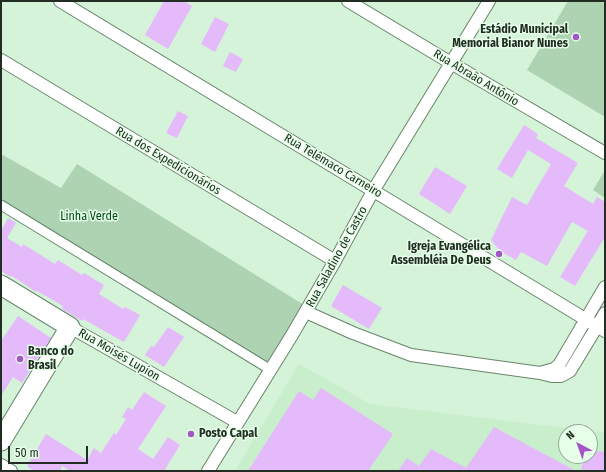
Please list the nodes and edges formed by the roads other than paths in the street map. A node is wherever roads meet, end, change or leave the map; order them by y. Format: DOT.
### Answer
graph roads {
  1 [pos="60,1"];
  2 [pos="348,1"];
  3 [pos="488,1"];
  4 [pos="1,60"];
  5 [pos="451,63"];
  6 [pos="605,153"];
  7 [pos="373,191"];
  8 [pos="1,205"];
  9 [pos="336,261"];
  10 [pos="1,285"];
  11 [pos="605,287"];
  12 [pos="306,312"];
  13 [pos="605,313"];
  14 [pos="585,320"];
  15 [pos="70,327"];
  16 [pos="601,329"];
  17 [pos="271,370"];
  18 [pos="540,373"];
  19 [pos="237,422"];
  20 [pos="1,441"];
  21 [pos="1,465"];
  22 [pos="11,471"];
  23 [pos="208,471"];
  1 -- 7 [label="street, Rua Telêmaco Carneiro"];
  2 -- 5 [label="street, Rua Abraão Antônio"];
  3 -- 5 [label="street, Rua Saladino de Castro"];
  4 -- 9 [label="street, Rua dos Expedicionários"];
  5 -- 6 [label="street, Rua Abraão Antônio"];
  5 -- 7 [label="street, Rua Saladino de Castro"];
  7 -- 9 [label="street, Rua Saladino de Castro"];
  7 -- 14 [label="street, Rua Telêmaco Carneiro"];
  8 -- 17 [label="street"];
  9 -- 12 [label="street, Rua Saladino de Castro"];
  10 -- 15 [label="main road, Rua Moisés Lupion"];
  11 -- 14 [label="street"];
  12 -- 17 [label="street, Rua Saladino de Castro"];
  12 -- 18 [label="street"];
  13 -- 16 [label="street"];
  14 -- 16 [label="street, Rua Telêmaco Carneiro"];
  14 -- 18 [label="street"];
  15 -- 19 [label="street, Rua Moisés Lupion"];
  15 -- 20 [label="main road"];
  16 -- 18 [label="street"];
  17 -- 19 [label="street, Rua Saladino de Castro"];
  19 -- 23 [label="street, Rua Saladino de Castro"];
  21 -- 22 [label="street"];
}
